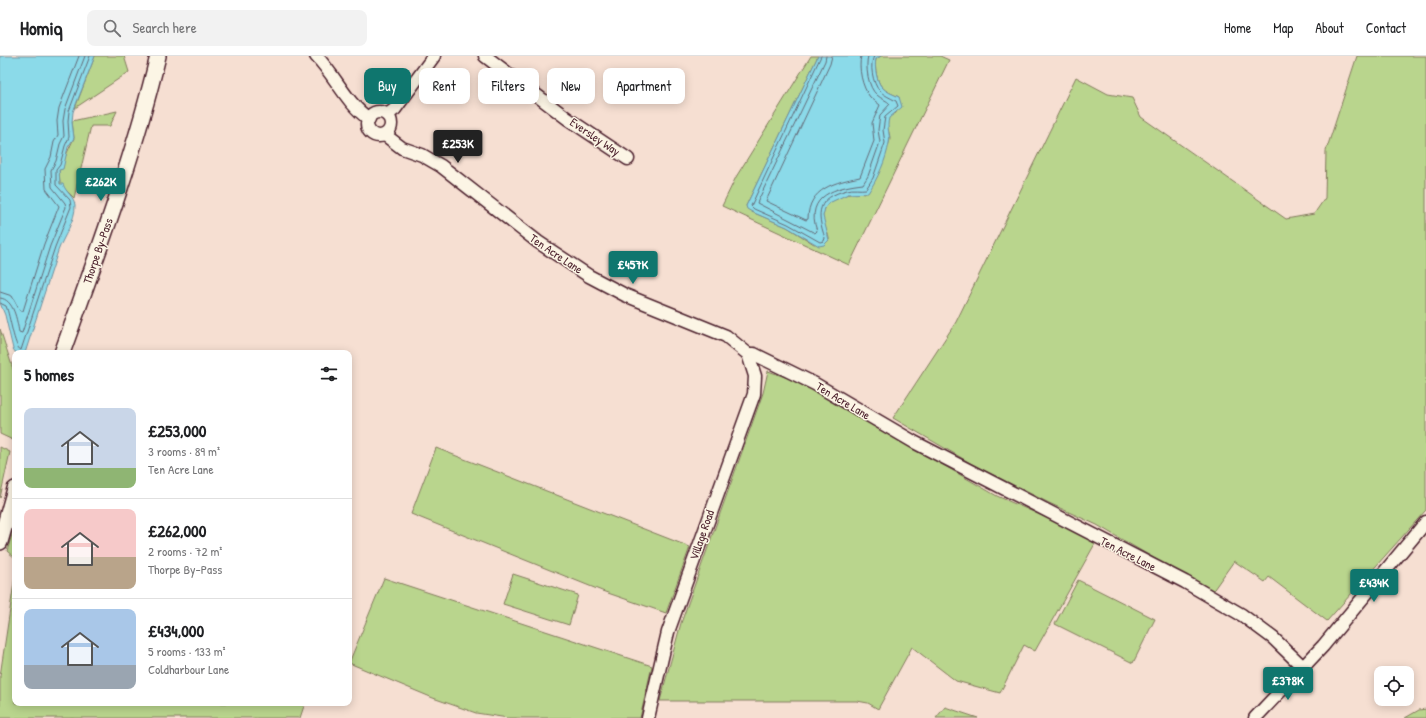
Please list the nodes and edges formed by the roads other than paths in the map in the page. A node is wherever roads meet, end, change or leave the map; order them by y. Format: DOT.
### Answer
graph roads {
  1 [pos="158,56"];
  2 [pos="316,56"];
  3 [pos="434,56"];
  4 [pos="484,56"];
  5 [pos="387,115"];
  6 [pos="369,119"];
  7 [pos="385,134"];
  8 [pos="628,159"];
  9 [pos="63,350"];
  10 [pos="748,354"];
  11 [pos="12,500"];
  12 [pos="1426,522"];
  13 [pos="0,542"];
  14 [pos="1303,667"];
  15 [pos="648,718"];
  16 [pos="1255,718"];
  1 -- 9 [label="main road, Thorpe By-Pass"];
  2 -- 6 [label="street"];
  3 -- 5 [label="street"];
  4 -- 8 [label="street, Eversley Way"];
  5 -- 6 [label="street"];
  5 -- 7 [label="street"];
  6 -- 7 [label="street"];
  7 -- 10 [label="street, Ten Acre Lane"];
  10 -- 14 [label="street, Ten Acre Lane"];
  10 -- 15 [label="street, Village Road"];
  11 -- 13 [label="main road"];
  12 -- 14 [label="street"];
  14 -- 16 [label="street"];
}
